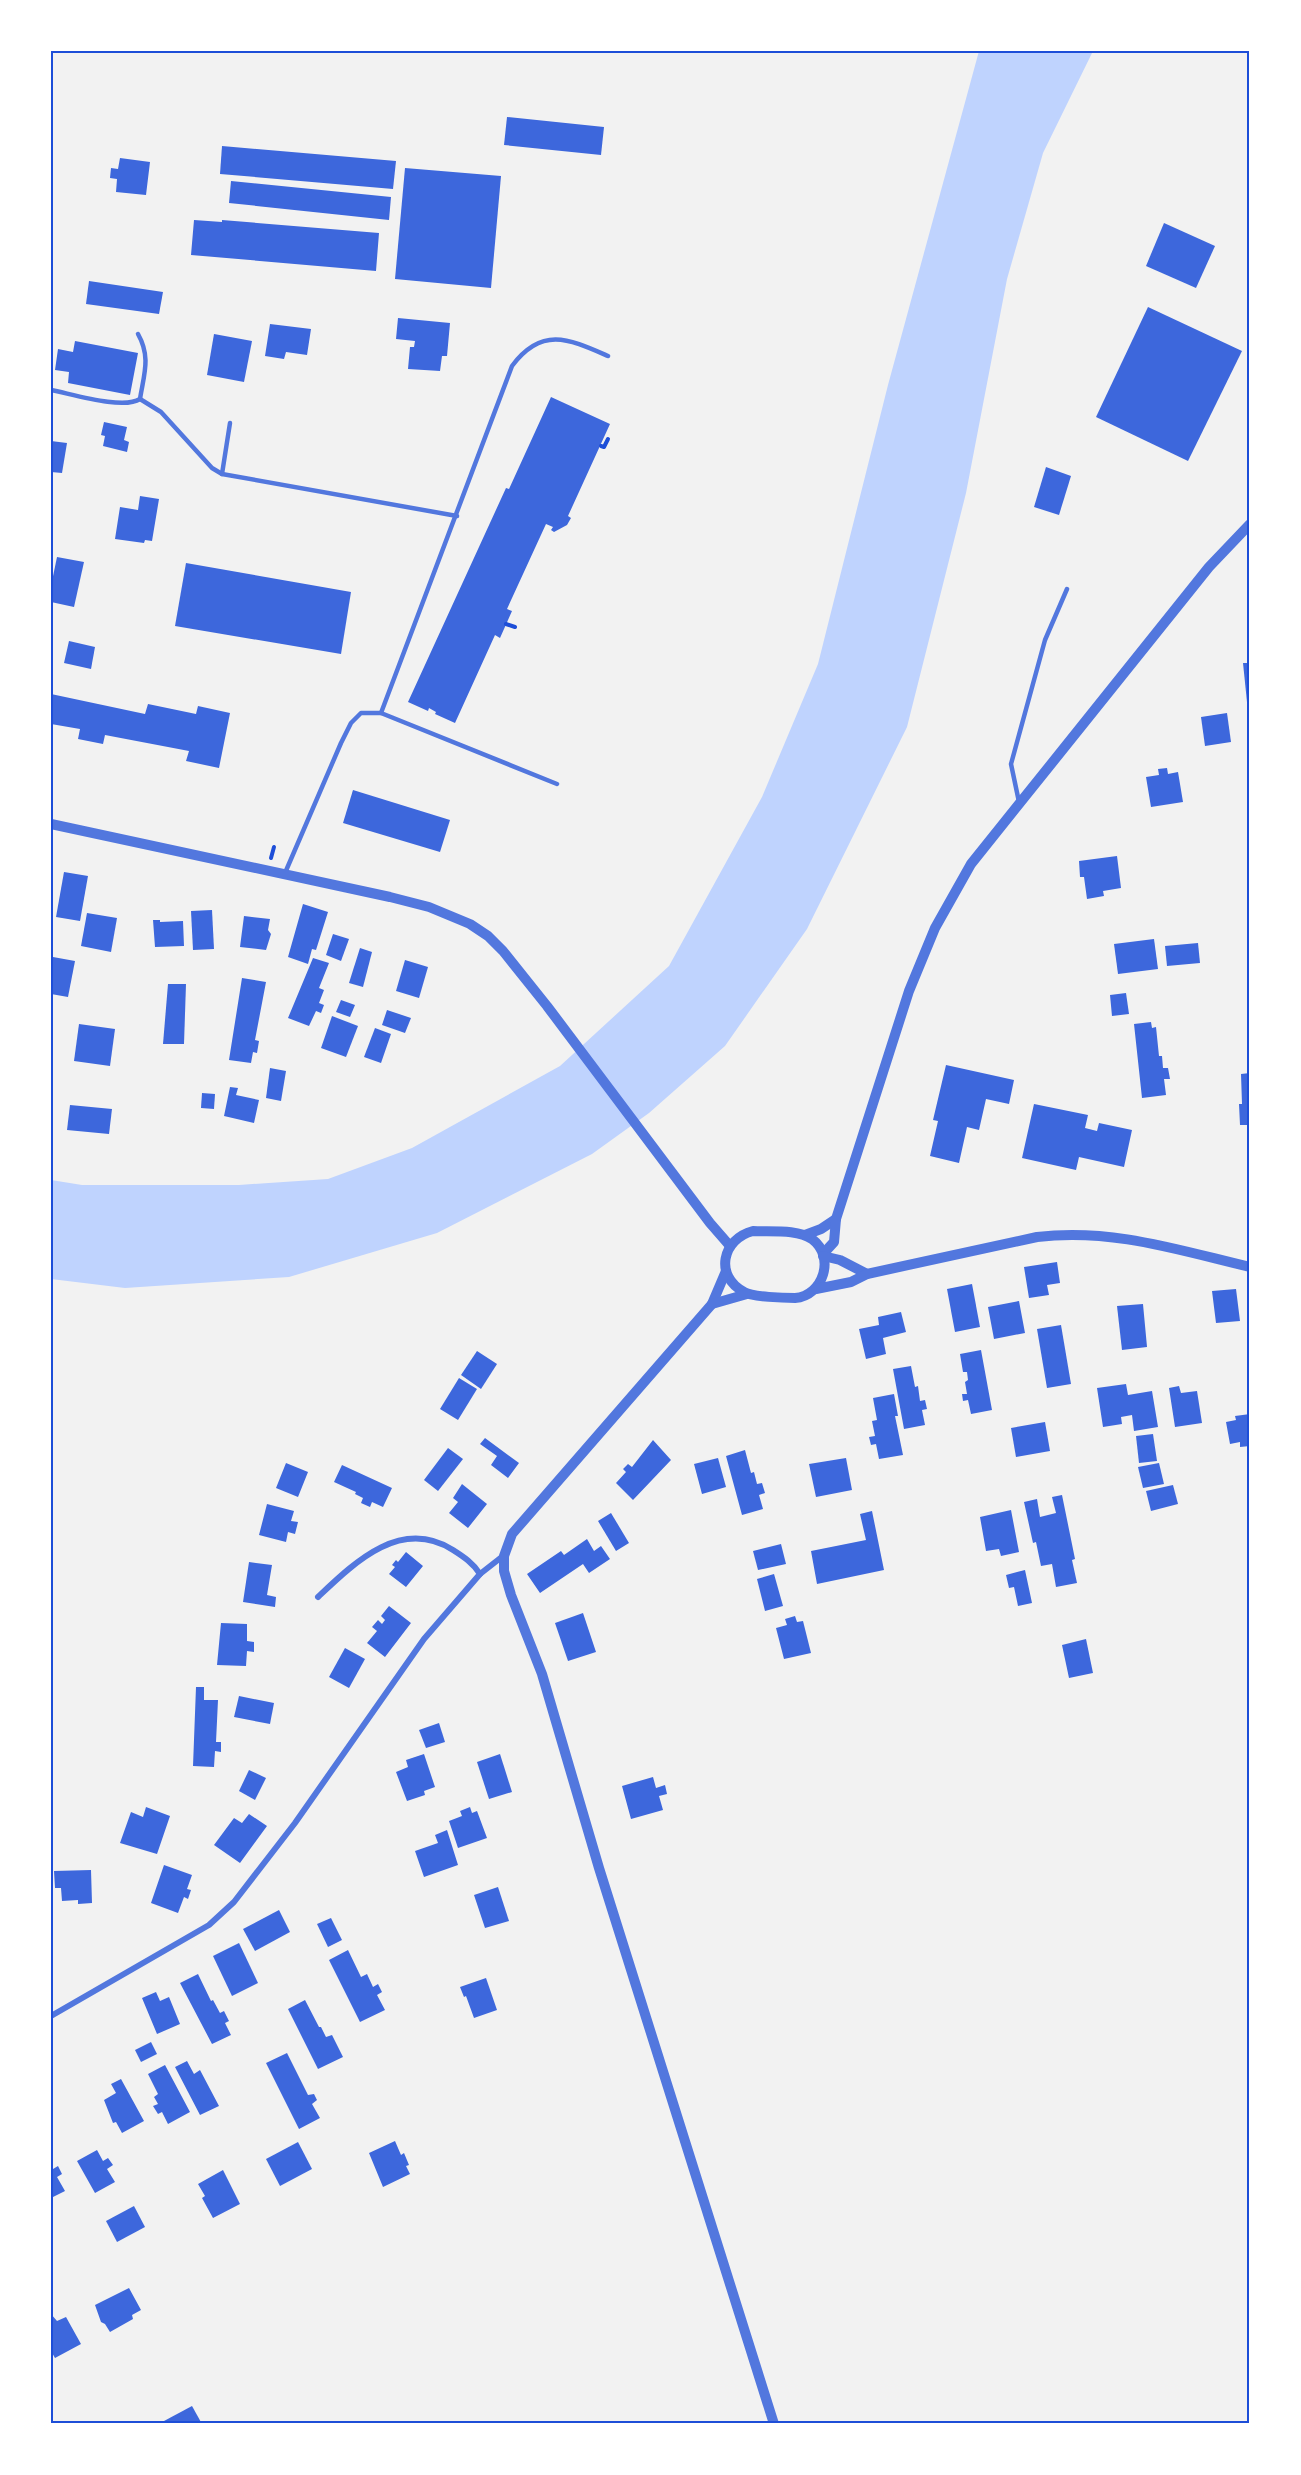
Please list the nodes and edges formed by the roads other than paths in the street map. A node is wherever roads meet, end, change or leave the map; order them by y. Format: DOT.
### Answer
graph roads {
  1 [pos="138,334"];
  2 [pos="608,356"];
  3 [pos="51,390"];
  4 [pos="140,399"];
  5 [pos="230,423"];
  6 [pos="222,474"];
  7 [pos="457,516"];
  8 [pos="1250,524"];
  9 [pos="1067,589"];
  10 [pos="381,713"];
  11 [pos="557,784"];
  12 [pos="1019,802"];
  13 [pos="51,824"];
  14 [pos="285,873"];
  15 [pos="836,1219"];
  16 [pos="805,1235"];
  17 [pos="730,1246"];
  18 [pos="823,1255"];
  19 [pos="1250,1267"];
  20 [pos="726,1271"];
  21 [pos="867,1274"];
  22 [pos="816,1288"];
  23 [pos="747,1294"];
  24 [pos="712,1304"];
  25 [pos="504,1556"];
  26 [pos="480,1574"];
  27 [pos="318,1596"];
  28 [pos="51,2016"];
  29 [pos="774,2424"];
  1 -- 4 [label="lane"];
  2 -- 7 [label="lane"];
  3 -- 4 [label="lane"];
  4 -- 6 [label="lane"];
  5 -- 6 [label="lane"];
  6 -- 7 [label="lane"];
  7 -- 10 [label="lane"];
  8 -- 12 [label="street"];
  9 -- 12 [label="lane"];
  10 -- 11 [label="lane"];
  10 -- 14 [label="lane"];
  12 -- 15 [label="street"];
  13 -- 14 [label="street"];
  14 -- 17 [label="street"];
  15 -- 16 [label="street"];
  15 -- 18 [label="street"];
  16 -- 17 [label="street"];
  16 -- 18 [label="street"];
  17 -- 20 [label="street"];
  18 -- 21 [label="street"];
  18 -- 22 [label="street"];
  19 -- 21 [label="street"];
  20 -- 23 [label="street"];
  20 -- 24 [label="street"];
  21 -- 22 [label="street"];
  22 -- 23 [label="street"];
  23 -- 24 [label="street"];
  24 -- 25 [label="street"];
  25 -- 26 [label="street"];
  25 -- 29 [label="street"];
  26 -- 27 [label="street"];
  26 -- 28 [label="street"];
}
